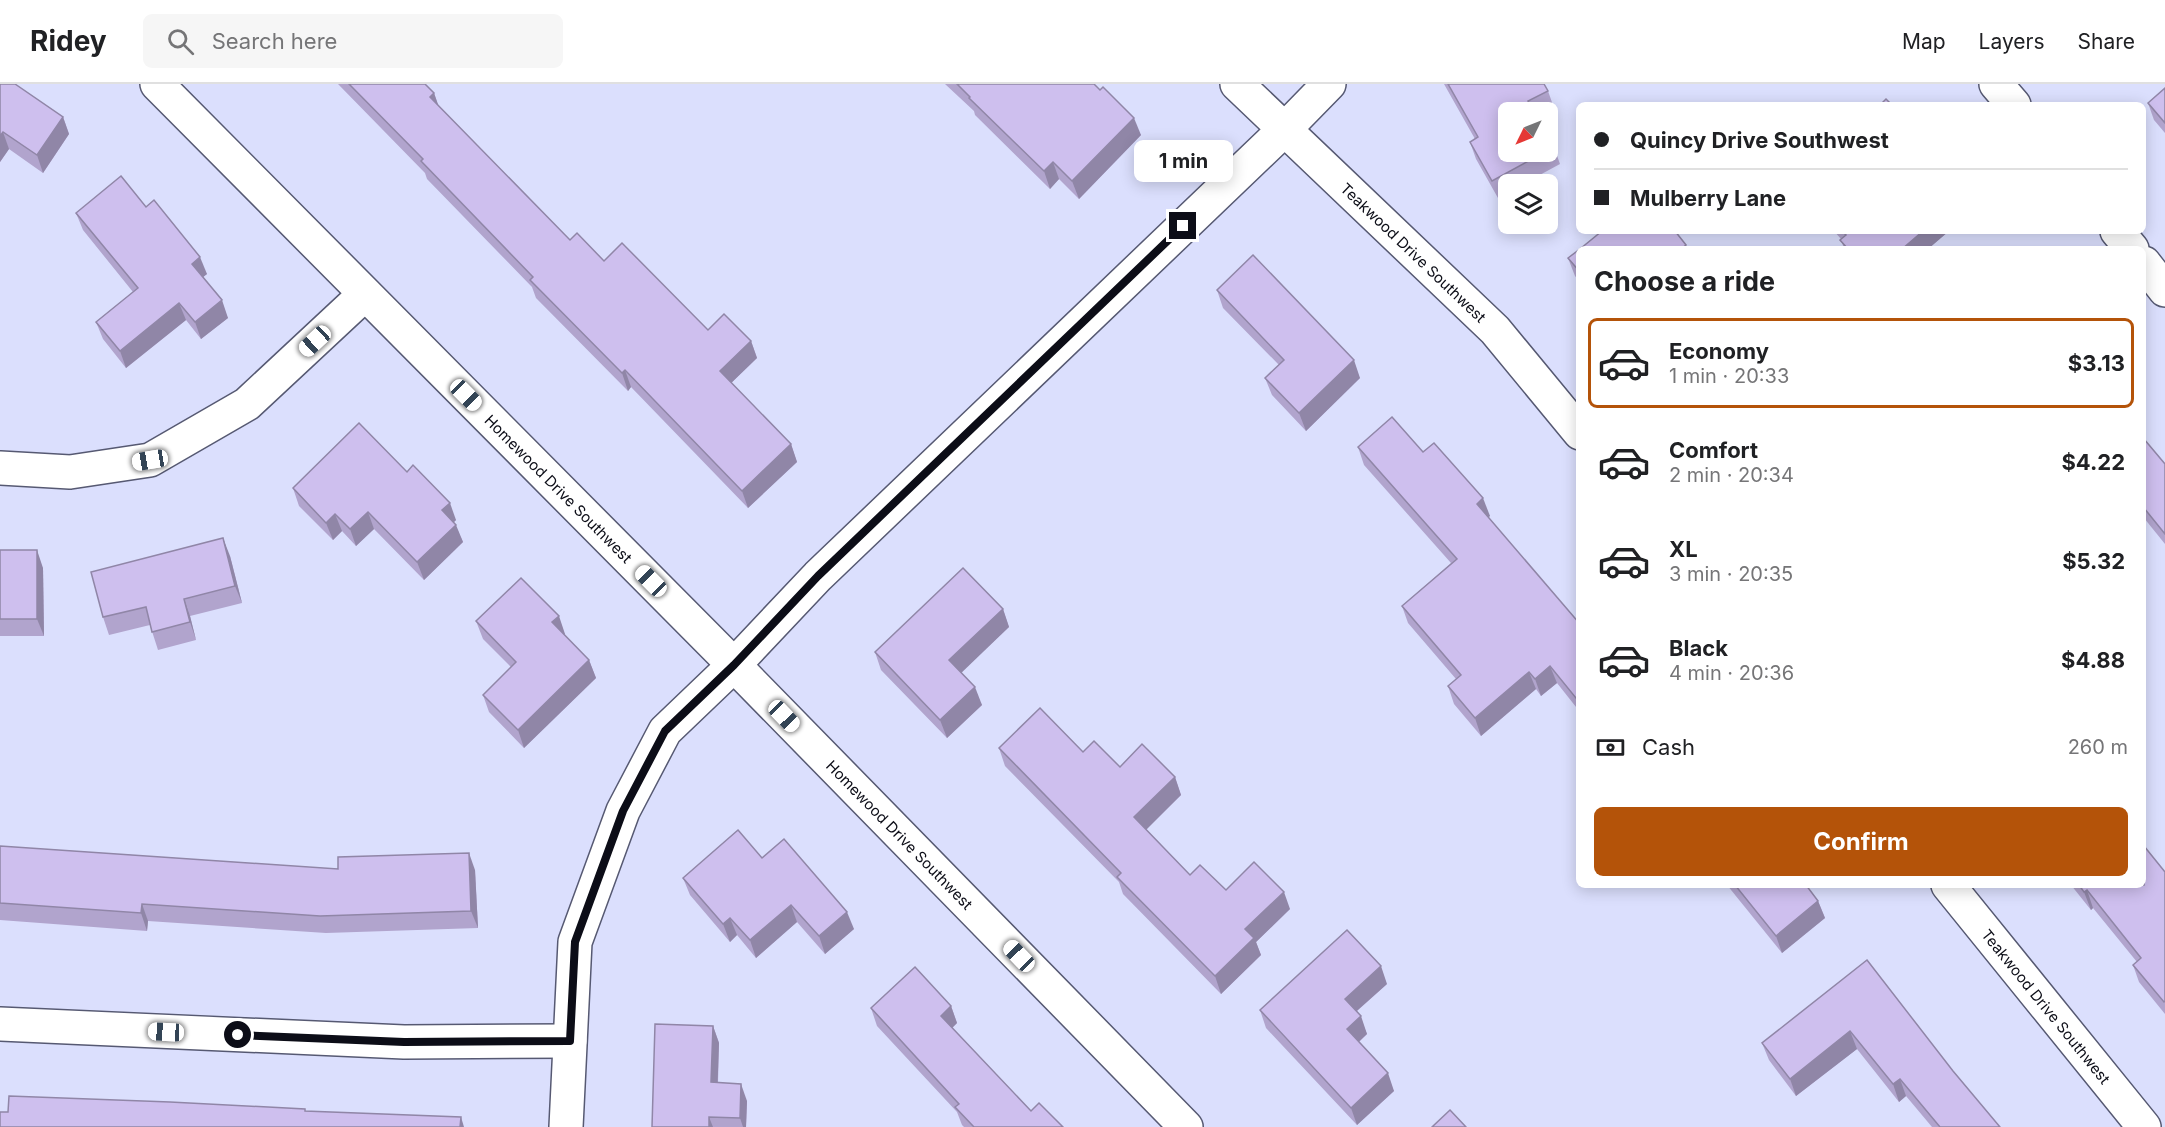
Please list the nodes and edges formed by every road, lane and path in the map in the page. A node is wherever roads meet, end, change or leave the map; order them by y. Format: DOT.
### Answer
graph roads {
  1 [pos="157,84"];
  2 [pos="1237,84"];
  3 [pos="1329,84"];
  4 [pos="1996,84"];
  5 [pos="2011,102"];
  6 [pos="1285,129"];
  7 [pos="2120,234"];
  8 [pos="2130,246"];
  9 [pos="2146,266"];
  10 [pos="2165,290"];
  11 [pos="365,294"];
  12 [pos="1576,428"];
  13 [pos="0,468"];
  14 [pos="734,665"];
  15 [pos="1950,888"];
  16 [pos="0,1024"];
  17 [pos="570,1041"];
  18 [pos="566,1127"];
  19 [pos="1186,1127"];
  20 [pos="2144,1127"];
  1 -- 11 [label="street, Homewood Drive Southwest"];
  2 -- 6 [label="street, Teakwood Drive Southwest"];
  3 -- 6 [label="street"];
  4 -- 5 [label="street"];
  6 -- 12 [label="street, Teakwood Drive Southwest"];
  6 -- 14 [label="street"];
  7 -- 8 [label="street"];
  9 -- 10 [label="street"];
  11 -- 13 [label="street"];
  11 -- 14 [label="street, Homewood Drive Southwest"];
  14 -- 17 [label="street"];
  14 -- 19 [label="street, Homewood Drive Southwest"];
  15 -- 20 [label="street, Teakwood Drive Southwest"];
  16 -- 17 [label="street"];
  17 -- 18 [label="street"];
}
